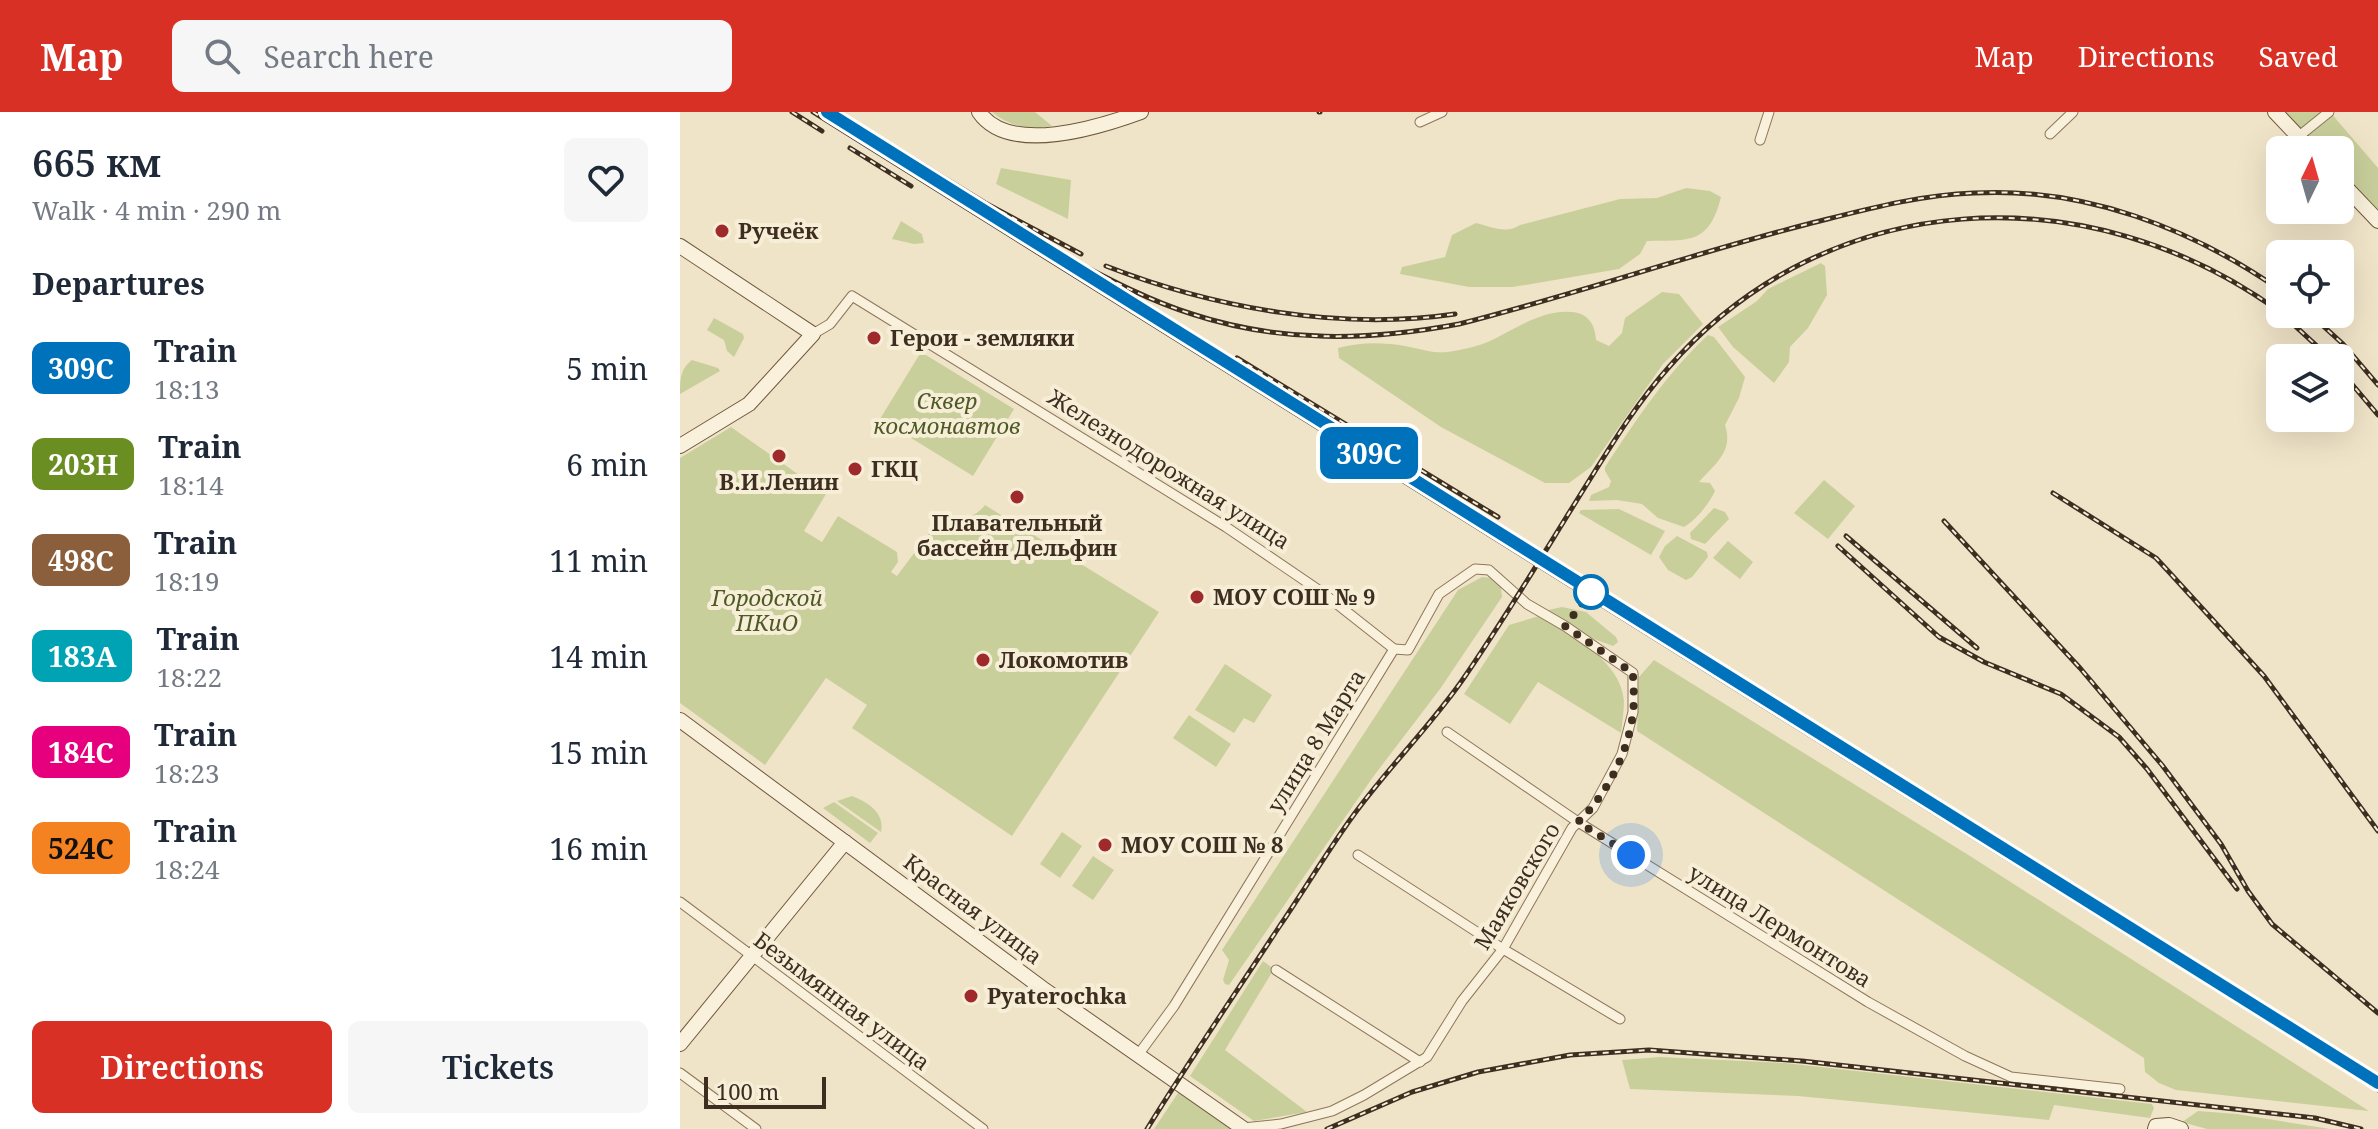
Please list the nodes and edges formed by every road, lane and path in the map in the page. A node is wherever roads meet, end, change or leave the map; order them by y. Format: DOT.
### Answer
graph roads {
  1 [pos="979,112"];
  2 [pos="1141,112"];
  3 [pos="1442,112"];
  4 [pos="1769,112"];
  5 [pos="2073,112"];
  6 [pos="2275,112"];
  7 [pos="2329,112"];
  8 [pos="1420,122"];
  9 [pos="2050,134"];
  10 [pos="2297,136"];
  11 [pos="2299,136"];
  12 [pos="1760,140"];
  13 [pos="2354,196"];
  14 [pos="2378,221"];
  15 [pos="680,246"];
  16 [pos="813,334"];
  17 [pos="680,446"];
  18 [pos="1475,569"];
  19 [pos="1394,649"];
  20 [pos="680,720"];
  21 [pos="1447,732"];
  22 [pos="1578,822"];
  23 [pos="845,842"];
  24 [pos="1358,855"];
  25 [pos="680,902"];
  26 [pos="1503,949"];
  27 [pos="752,956"];
  28 [pos="1276,970"];
  29 [pos="1620,1019"];
  30 [pos="680,1044"];
  31 [pos="1138,1055"];
  32 [pos="1420,1062"];
  33 [pos="680,1073"];
  34 [pos="2120,1089"];
  35 [pos="1244,1128"];
  36 [pos="756,1129"];
  37 [pos="983,1129"];
  1 -- 2 [label="street"];
  3 -- 8 [label="street"];
  4 -- 12 [label="street"];
  5 -- 9 [label="street"];
  6 -- 10 [label="street"];
  7 -- 11 [label="street"];
  13 -- 14 [label="street"];
  15 -- 16 [label="street"];
  16 -- 17 [label="street"];
  16 -- 19 [label="street, Железнодорожная улица"];
  18 -- 19 [label="street, улица 8 Марта"];
  18 -- 22 [label="street, Маяковского"];
  19 -- 31 [label="street, улица 8 Марта"];
  20 -- 23 [label="street, Красная улица"];
  21 -- 22 [label="street, улица Лермонтова"];
  22 -- 26 [label="street, Маяковского"];
  22 -- 34 [label="street, улица Лермонтова"];
  23 -- 27 [label="street"];
  23 -- 31 [label="street, Красная улица"];
  24 -- 26 [label="street"];
  25 -- 27 [label="street, Безымянная улица"];
  26 -- 29 [label="street"];
  26 -- 32 [label="street, Маяковского"];
  27 -- 30 [label="street"];
  27 -- 37 [label="street, Безымянная улица"];
  28 -- 32 [label="street"];
  31 -- 35 [label="street, Красная улица"];
  32 -- 35 [label="street, Маяковского"];
  33 -- 36 [label="street"];
}
